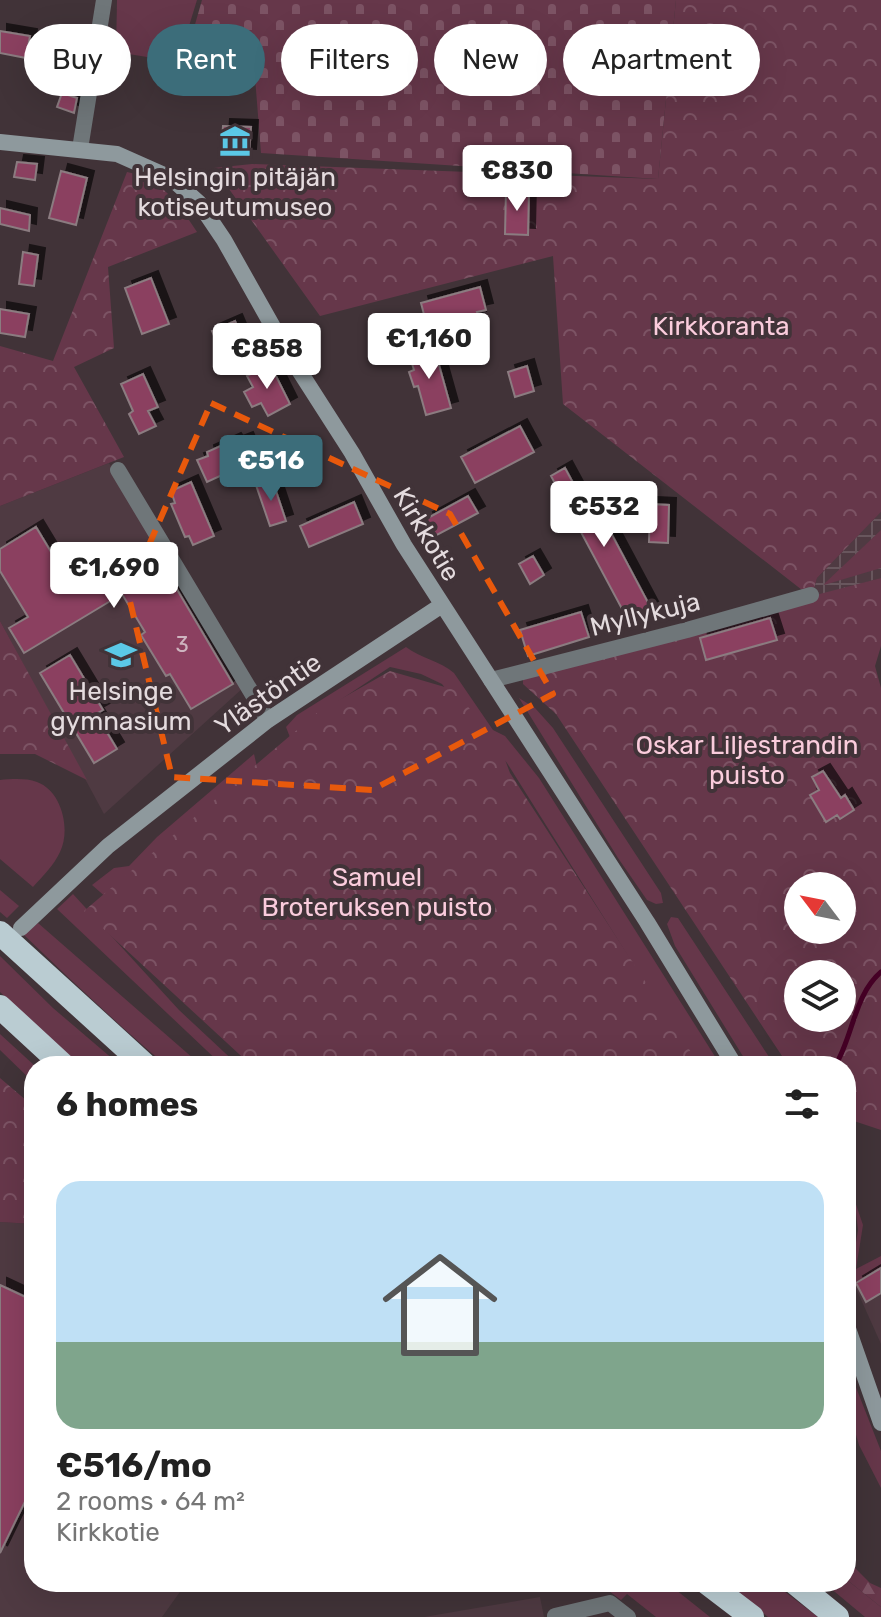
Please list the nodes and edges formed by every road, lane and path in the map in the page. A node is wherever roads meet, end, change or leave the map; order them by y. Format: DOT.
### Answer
graph roads {
  1 [pos="104,0"];
  2 [pos="0,142"];
  3 [pos="80,149"];
  4 [pos="118,470"];
  5 [pos="811,595"];
  6 [pos="442,605"];
  7 [pos="491,680"];
  8 [pos="268,720"];
  9 [pos="10,931"];
  10 [pos="0,1007"];
  11 [pos="53,1056"];
  12 [pos="136,1056"];
  13 [pos="729,1056"];
  14 [pos="856,1352"];
  15 [pos="881,1423"];
  16 [pos="719,1592"];
  17 [pos="806,1592"];
  18 [pos="555,1616"];
  19 [pos="628,1617"];
  20 [pos="752,1617"];
  21 [pos="837,1617"];
  1 -- 3 [label="street"];
  2 -- 3 [label="street, Kirkkotie"];
  3 -- 6 [label="street, Kirkkotie"];
  4 -- 8 [label="street"];
  5 -- 7 [label="street, Myllykuja"];
  6 -- 7 [label="street, Kirkkotie"];
  6 -- 8 [label="street, Ylästöntie"];
  7 -- 13 [label="street, Kirkkotie"];
  8 -- 9 [label="street, Ylästöntie"];
  9 -- 12 [label="highway"];
  10 -- 11 [label="highway"];
  14 -- 15 [label="street"];
  16 -- 20 [label="highway"];
  17 -- 21 [label="highway"];
  18 -- 19 [label="street"];
}
